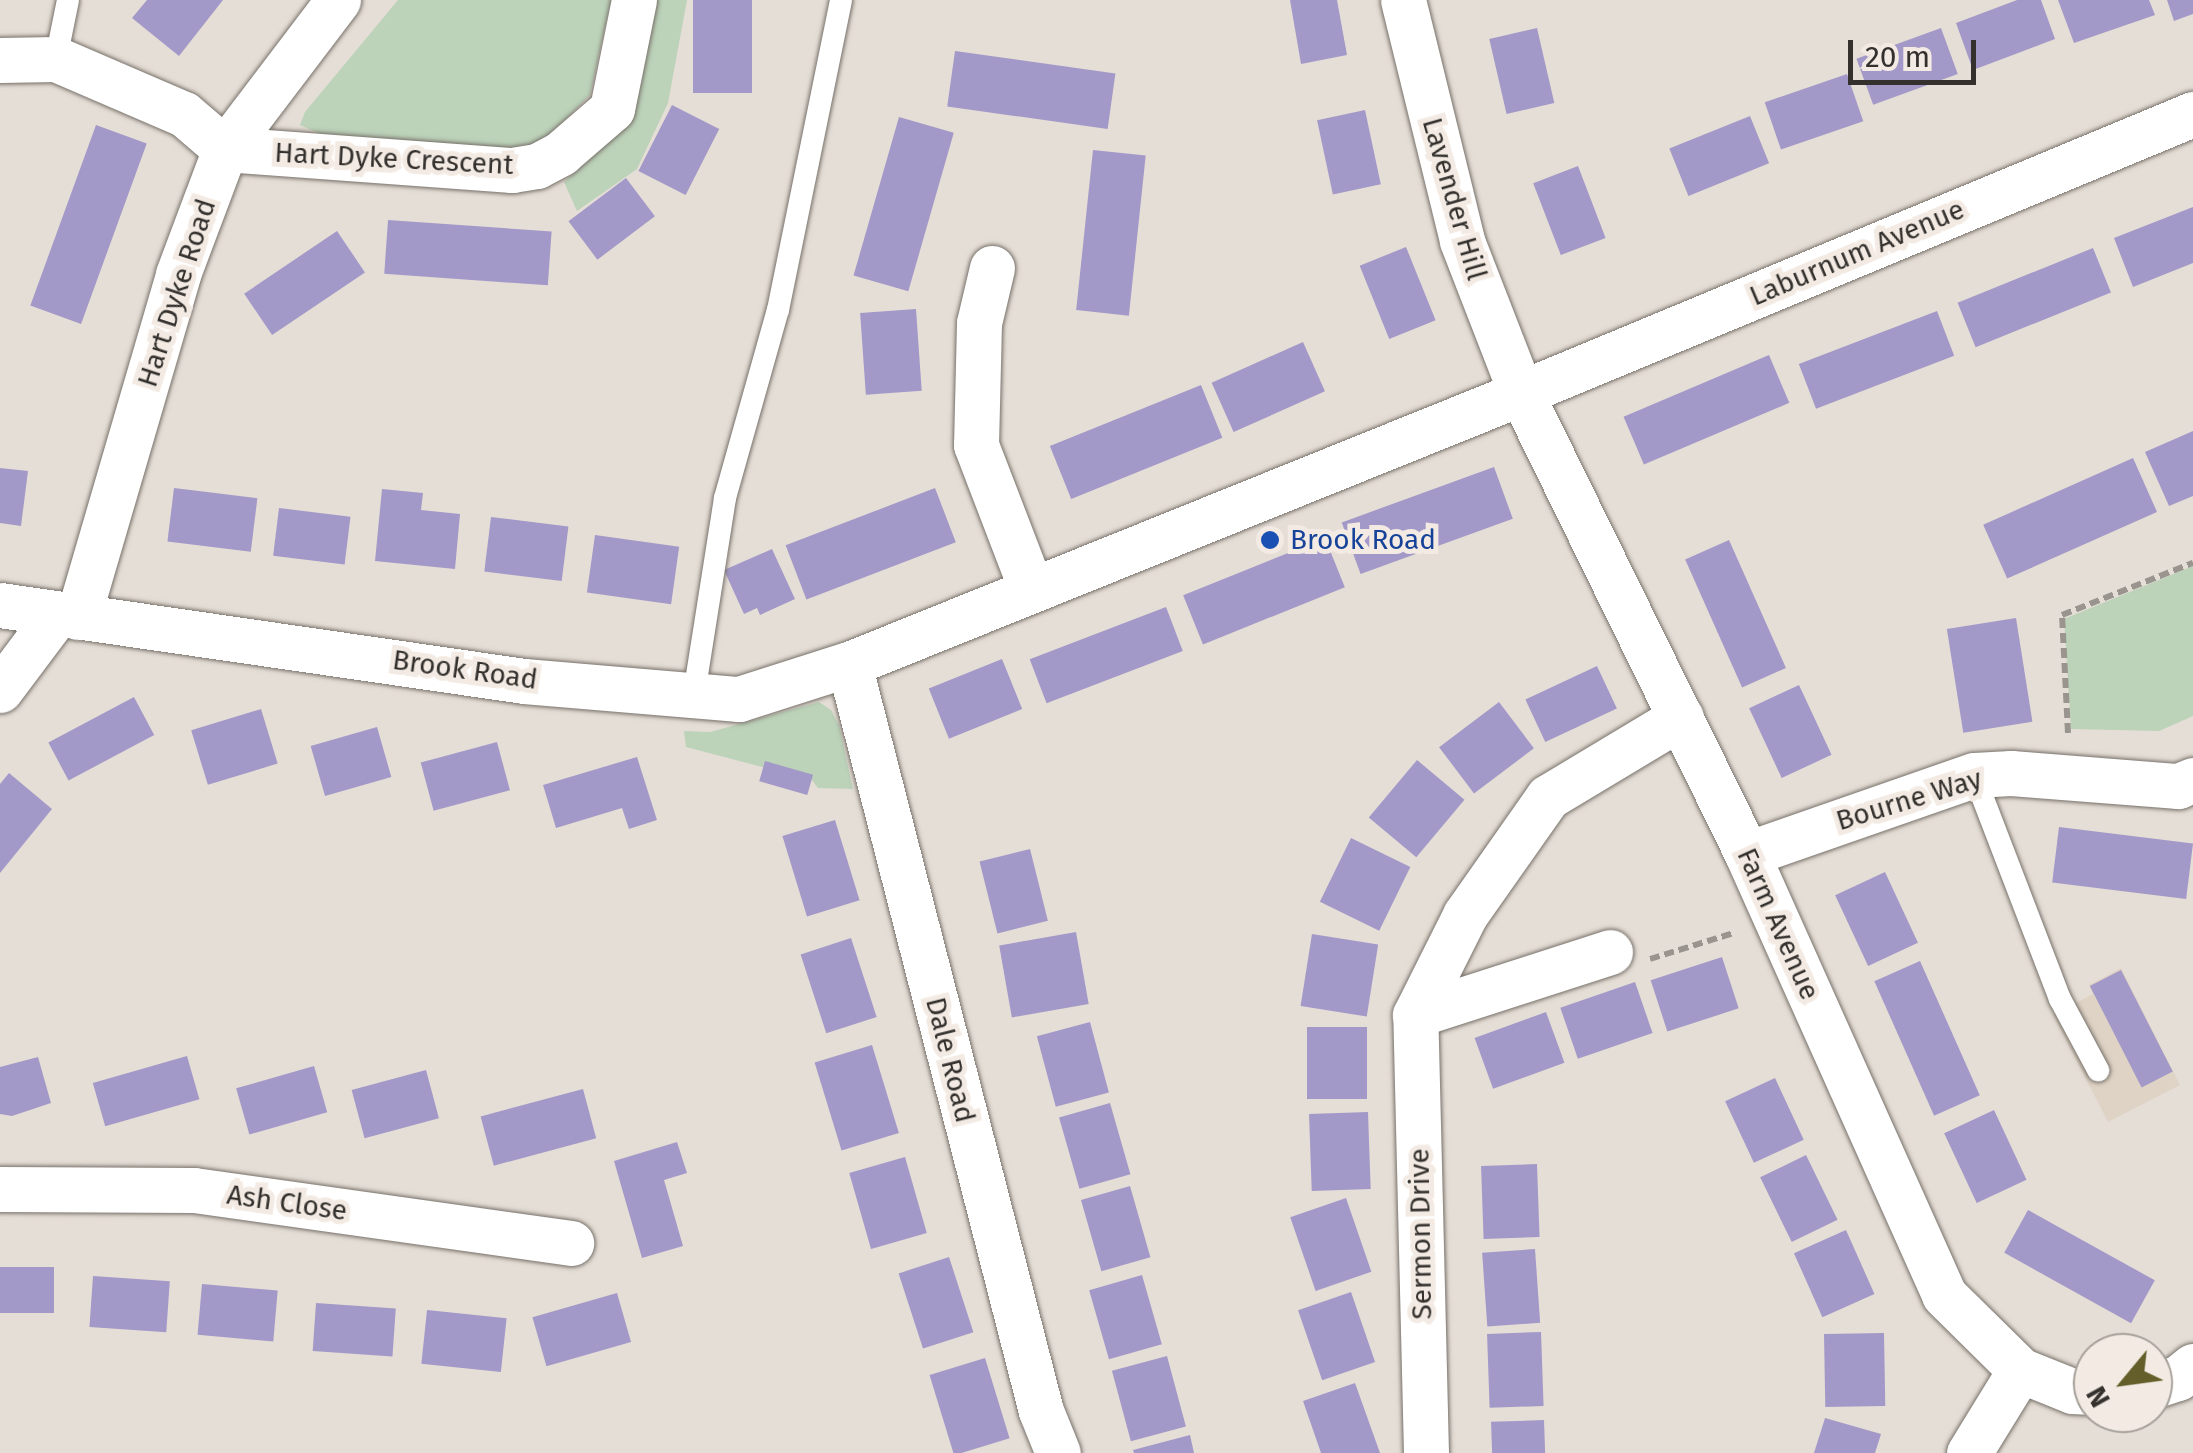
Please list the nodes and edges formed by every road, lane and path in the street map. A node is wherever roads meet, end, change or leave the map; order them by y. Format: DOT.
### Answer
graph roads {
  1 [pos="68,0"];
  2 [pos="338,0"];
  3 [pos="634,0"];
  4 [pos="841,0"];
  5 [pos="1402,0"];
  6 [pos="56,59"];
  7 [pos="0,60"];
  8 [pos="2193,114"];
  9 [pos="225,149"];
  10 [pos="992,268"];
  11 [pos="1521,393"];
  12 [pos="2193,563"];
  13 [pos="1032,588"];
  14 [pos="0,605"];
  15 [pos="67,616"];
  16 [pos="849,664"];
  17 [pos="0,690"];
  18 [pos="694,694"];
  19 [pos="1681,718"];
  20 [pos="1974,775"];
  21 [pos="2071,776"];
  22 [pos="2193,780"];
  23 [pos="1747,854"];
  24 [pos="1775,921"];
  25 [pos="1610,952"];
  26 [pos="1415,1015"];
  27 [pos="2098,1070"];
  28 [pos="0,1189"];
  29 [pos="571,1244"];
  30 [pos="2020,1370"];
  31 [pos="2073,1391"];
  32 [pos="1058,1453"];
  33 [pos="1426,1453"];
  34 [pos="1968,1453"];
  1 -- 6 [label="lane"];
  2 -- 9 [label="street, Hart Dyke Road"];
  3 -- 9 [label="street, Hart Dyke Crescent"];
  4 -- 18 [label="lane"];
  5 -- 11 [label="street, Lavender Hill"];
  6 -- 7 [label="street"];
  6 -- 9 [label="street"];
  8 -- 11 [label="street, Laburnum Avenue"];
  9 -- 15 [label="street, Hart Dyke Road"];
  10 -- 13 [label="street"];
  11 -- 13 [label="street, Brook Road"];
  11 -- 19 [label="street, Farm Avenue"];
  12 -- 21 [label="path"];
  13 -- 16 [label="street, Brook Road"];
  14 -- 15 [label="street, Brook Road"];
  15 -- 17 [label="street"];
  15 -- 18 [label="street, Brook Road"];
  16 -- 18 [label="street, Brook Road"];
  16 -- 32 [label="street, Dale Road"];
  19 -- 23 [label="street, Farm Avenue"];
  19 -- 26 [label="street, Sermon Drive"];
  20 -- 21 [label="street, Bourne Way"];
  20 -- 23 [label="street, Bourne Way"];
  20 -- 27 [label="lane"];
  21 -- 22 [label="street, Bourne Way"];
  23 -- 24 [label="street, Farm Avenue"];
  24 -- 25 [label="path"];
  24 -- 30 [label="street, Farm Avenue"];
  25 -- 26 [label="street"];
  26 -- 33 [label="street, Sermon Drive"];
  28 -- 29 [label="street, Ash Close"];
  30 -- 31 [label="street, Farm Avenue"];
  30 -- 34 [label="street"];
}
